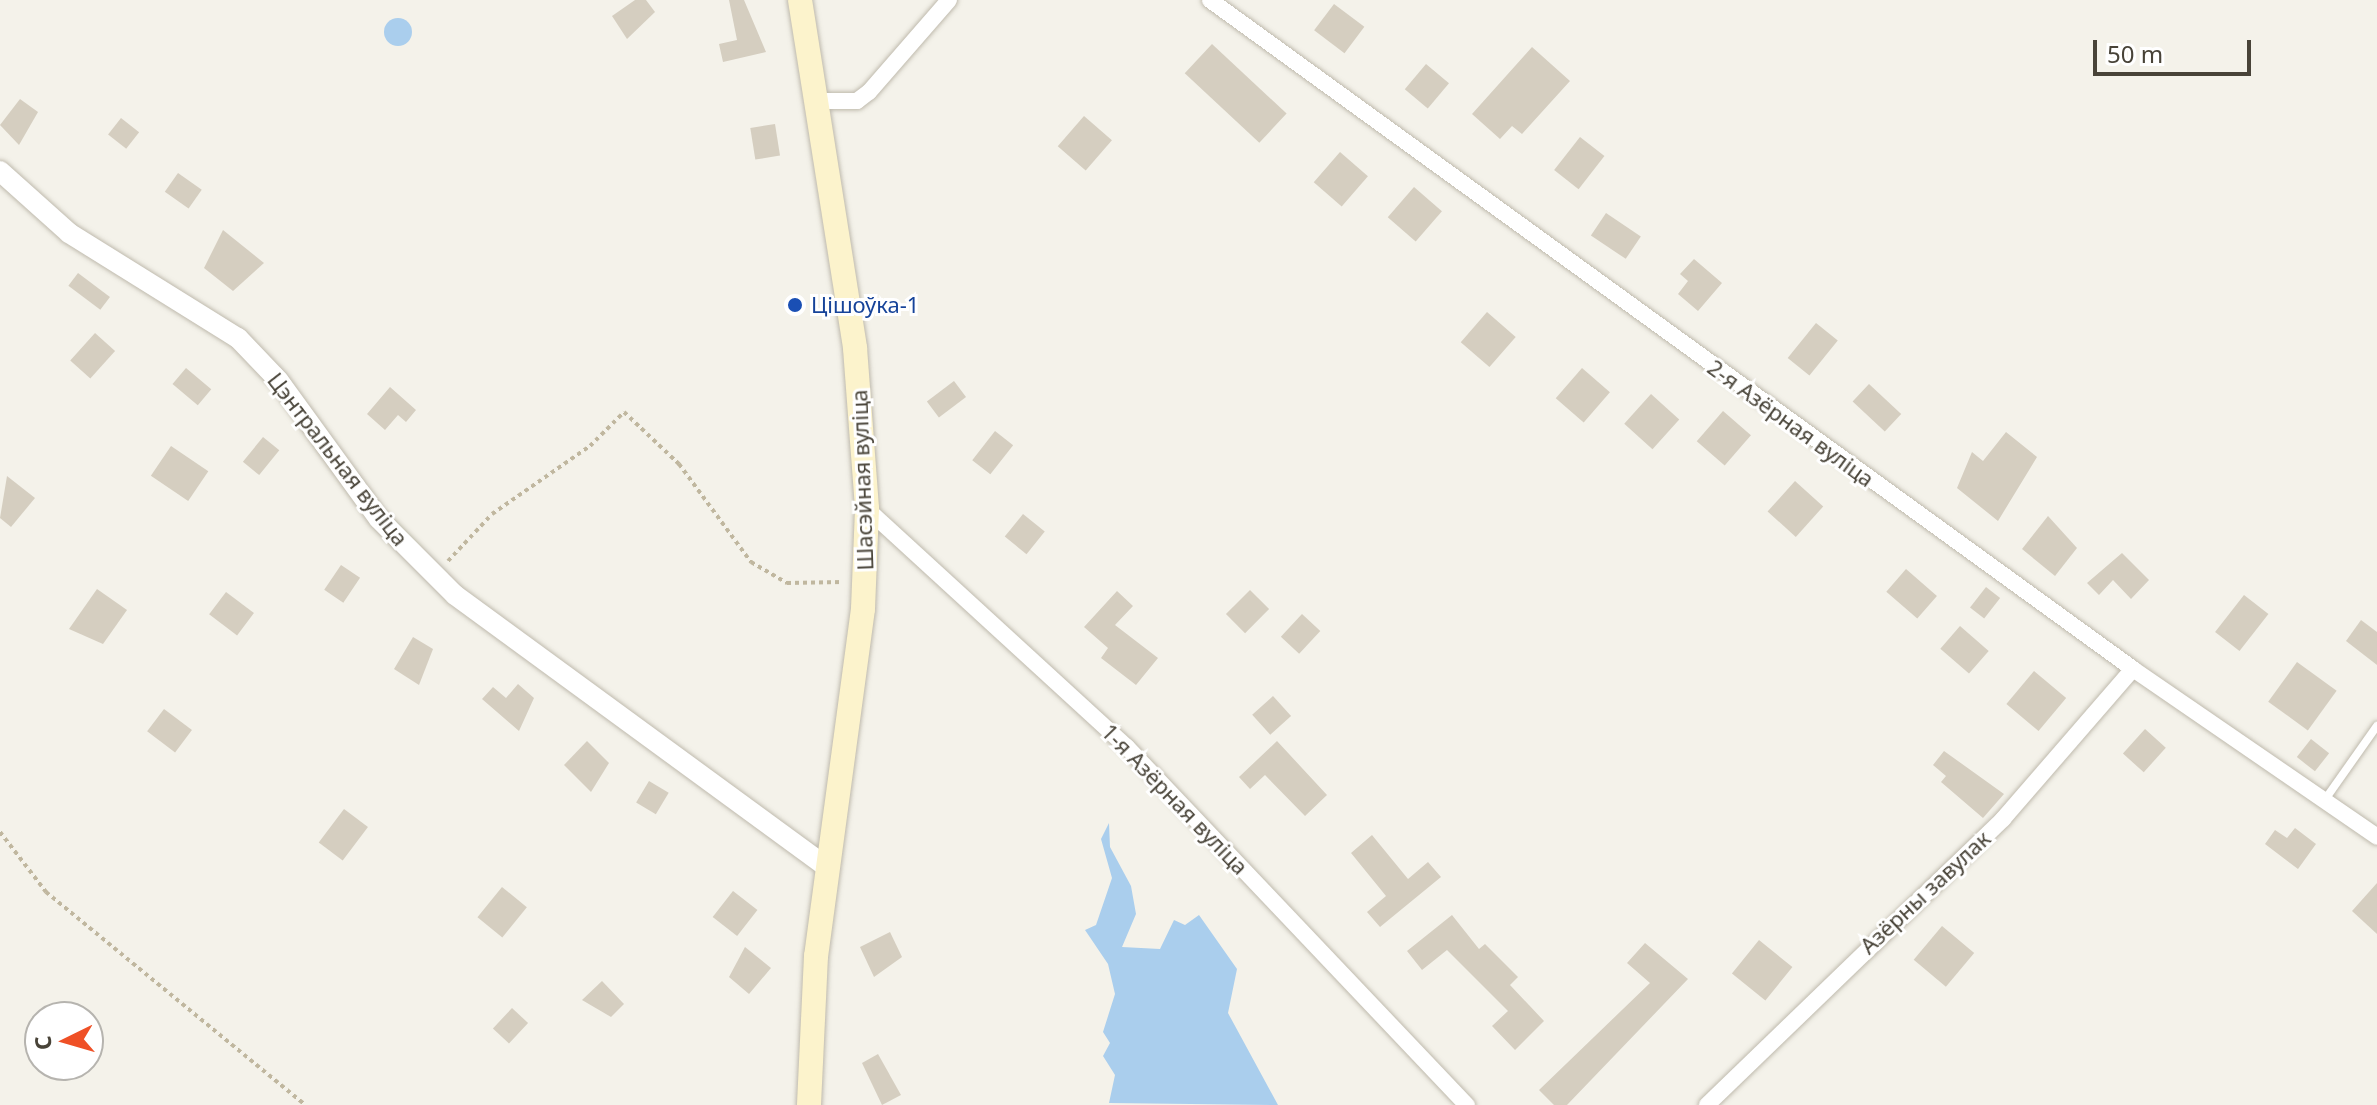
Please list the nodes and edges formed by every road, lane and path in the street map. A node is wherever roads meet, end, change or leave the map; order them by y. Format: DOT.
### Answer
graph roads {
  1 [pos="800,0"];
  2 [pos="949,0"];
  3 [pos="1210,0"];
  4 [pos="817,101"];
  5 [pos="0,171"];
  6 [pos="867,509"];
  7 [pos="435,576"];
  8 [pos="865,584"];
  9 [pos="2133,669"];
  10 [pos="2377,726"];
  11 [pos="2324,801"];
  12 [pos="0,832"];
  13 [pos="2377,837"];
  14 [pos="827,867"];
  15 [pos="305,1105"];
  16 [pos="809,1105"];
  17 [pos="1467,1105"];
  18 [pos="1707,1105"];
  1 -- 4 [label="main road, Шасэйная вуліца"];
  2 -- 4 [label="street"];
  3 -- 9 [label="street, 2-я Азёрная вуліца"];
  4 -- 6 [label="main road, Шасэйная вуліца"];
  5 -- 7 [label="street, Цэнтральная вуліца"];
  6 -- 8 [label="main road, Шасэйная вуліца"];
  6 -- 17 [label="street, 1-я Азёрная вуліца"];
  7 -- 8 [label="path"];
  7 -- 14 [label="street, Цэнтральная вуліца"];
  8 -- 14 [label="main road, Шасэйная вуліца"];
  9 -- 11 [label="street, 2-я Азёрная вуліца"];
  9 -- 18 [label="street, Азёрны завулак"];
  10 -- 11 [label="lane"];
  11 -- 13 [label="street, 2-я Азёрная вуліца"];
  12 -- 15 [label="path"];
  14 -- 16 [label="main road, Шасэйная вуліца"];
}
